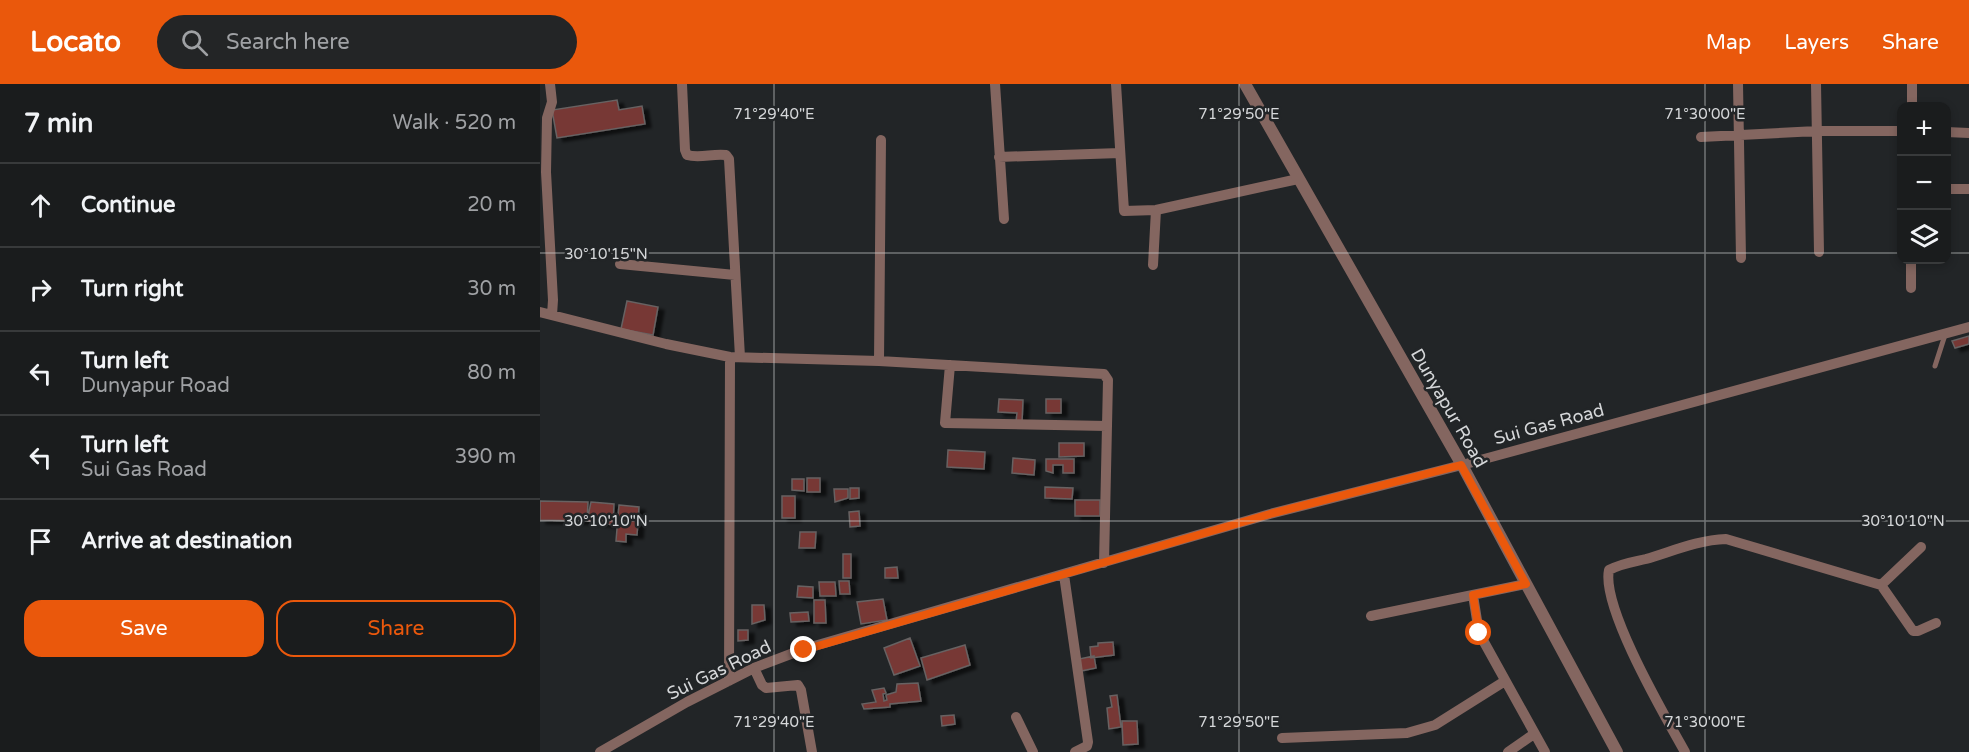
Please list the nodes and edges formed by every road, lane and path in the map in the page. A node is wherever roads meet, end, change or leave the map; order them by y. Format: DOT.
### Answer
graph roads {
  1 [pos="550,84"];
  2 [pos="682,84"];
  3 [pos="995,84"];
  4 [pos="1116,84"];
  5 [pos="1245,84"];
  6 [pos="1738,84"];
  7 [pos="1816,84"];
  8 [pos="1912,84"];
  9 [pos="1912,102"];
  10 [pos="1817,130"];
  11 [pos="1897,131"];
  12 [pos="1951,132"];
  13 [pos="1969,133"];
  14 [pos="1739,134"];
  15 [pos="1701,137"];
  16 [pos="882,140"];
  17 [pos="1120,153"];
  18 [pos="999,157"];
  19 [pos="1298,179"];
  20 [pos="1951,189"];
  21 [pos="1969,189"];
  22 [pos="1156,210"];
  23 [pos="1004,219"];
  24 [pos="1819,252"];
  25 [pos="1741,258"];
  26 [pos="620,264"];
  27 [pos="1911,264"];
  28 [pos="1154,265"];
  29 [pos="735,274"];
  30 [pos="1911,288"];
  31 [pos="540,312"];
  32 [pos="552,315"];
  33 [pos="1969,327"];
  34 [pos="1946,334"];
  35 [pos="735,357"];
  36 [pos="879,361"];
  37 [pos="950,365"];
  38 [pos="1935,366"];
  39 [pos="1107,426"];
  40 [pos="1461,465"];
  41 [pos="1921,547"];
  42 [pos="1104,563"];
  43 [pos="1064,575"];
  44 [pos="1526,584"];
  45 [pos="1881,585"];
  46 [pos="1473,595"];
  47 [pos="1371,616"];
  48 [pos="1935,623"];
  49 [pos="754,668"];
  50 [pos="729,681"];
  51 [pos="1505,681"];
  52 [pos="1016,717"];
  53 [pos="1534,734"];
  54 [pos="1282,738"];
  55 [pos="600,752"];
  56 [pos="812,752"];
  57 [pos="1033,752"];
  58 [pos="1075,752"];
  59 [pos="1508,752"];
  60 [pos="1545,752"];
  61 [pos="1617,752"];
  62 [pos="1685,752"];
  1 -- 32 [label="street"];
  2 -- 29 [label="street"];
  3 -- 18 [label="street"];
  4 -- 17 [label="street"];
  5 -- 19 [label="street, Dunyapur Road"];
  6 -- 14 [label="street"];
  7 -- 10 [label="street"];
  8 -- 9 [label="street"];
  10 -- 11 [label="street"];
  10 -- 14 [label="street"];
  10 -- 24 [label="street"];
  12 -- 13 [label="street"];
  14 -- 15 [label="street"];
  14 -- 25 [label="street"];
  16 -- 36 [label="street"];
  17 -- 18 [label="street"];
  17 -- 22 [label="street"];
  18 -- 23 [label="street"];
  19 -- 22 [label="street"];
  19 -- 40 [label="street, Dunyapur Road"];
  20 -- 21 [label="street"];
  22 -- 28 [label="street"];
  26 -- 29 [label="street"];
  27 -- 30 [label="street"];
  29 -- 35 [label="street"];
  31 -- 32 [label="street"];
  32 -- 35 [label="street"];
  33 -- 34 [label="street, Sui Gas Road"];
  34 -- 38 [label="lane"];
  34 -- 40 [label="street, Sui Gas Road"];
  35 -- 36 [label="street"];
  35 -- 50 [label="street"];
  36 -- 37 [label="street"];
  37 -- 39 [label="street"];
  37 -- 39 [label="street"];
  39 -- 42 [label="street"];
  40 -- 42 [label="street, Sui Gas Road"];
  40 -- 44 [label="street, Dunyapur Road"];
  41 -- 45 [label="street"];
  42 -- 43 [label="street, Sui Gas Road"];
  43 -- 49 [label="street, Sui Gas Road"];
  43 -- 58 [label="street"];
  44 -- 46 [label="street"];
  44 -- 61 [label="street, Dunyapur Road"];
  45 -- 48 [label="street"];
  45 -- 62 [label="street"];
  46 -- 47 [label="street"];
  46 -- 51 [label="street"];
  49 -- 50 [label="street, Sui Gas Road"];
  49 -- 56 [label="street"];
  50 -- 55 [label="street, Sui Gas Road"];
  51 -- 53 [label="street"];
  51 -- 54 [label="street"];
  52 -- 57 [label="street"];
  53 -- 59 [label="street"];
  53 -- 60 [label="street"];
}
